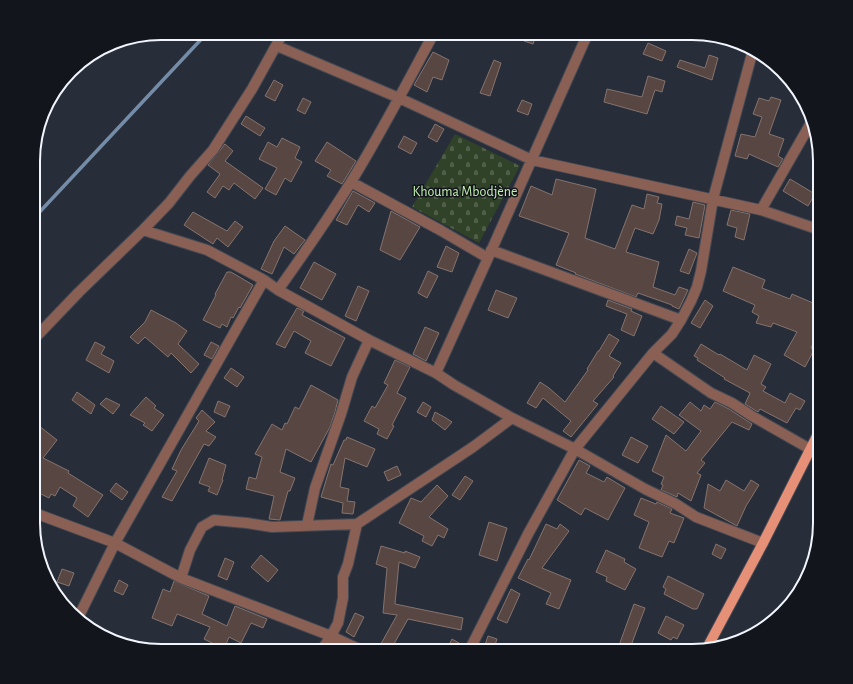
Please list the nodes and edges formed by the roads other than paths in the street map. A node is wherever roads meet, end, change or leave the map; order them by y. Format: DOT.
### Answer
graph roads {
  1 [pos="280,40"];
  2 [pos="430,40"];
  3 [pos="585,40"];
  4 [pos="277,46"];
  5 [pos="752,55"];
  6 [pos="399,98"];
  7 [pos="808,128"];
  8 [pos="532,160"];
  9 [pos="351,182"];
  10 [pos="713,199"];
  11 [pos="761,210"];
  12 [pos="813,228"];
  13 [pos="143,230"];
  14 [pos="490,254"];
  15 [pos="264,280"];
  16 [pos="278,290"];
  17 [pos="682,320"];
  18 [pos="40,333"];
  19 [pos="369,340"];
  20 [pos="653,353"];
  21 [pos="436,373"];
  22 [pos="512,418"];
  23 [pos="813,443"];
  24 [pos="575,449"];
  25 [pos="810,449"];
  26 [pos="40,515"];
  27 [pos="357,524"];
  28 [pos="307,525"];
  29 [pos="115,543"];
  30 [pos="763,543"];
  31 [pos="181,578"];
  32 [pos="80,613"];
  33 [pos="331,636"];
  34 [pos="709,643"];
  35 [pos="326,644"];
  36 [pos="348,644"];
  37 [pos="473,644"];
  1 -- 4 [label="street"];
  2 -- 6 [label="street"];
  3 -- 8 [label="street"];
  4 -- 6 [label="street"];
  4 -- 13 [label="street"];
  5 -- 10 [label="street"];
  6 -- 8 [label="street"];
  6 -- 9 [label="street"];
  7 -- 11 [label="street"];
  8 -- 10 [label="street"];
  8 -- 14 [label="street"];
  9 -- 14 [label="street"];
  9 -- 16 [label="street"];
  10 -- 11 [label="street"];
  10 -- 17 [label="street"];
  11 -- 12 [label="street"];
  13 -- 15 [label="street"];
  13 -- 18 [label="street"];
  14 -- 17 [label="street"];
  14 -- 21 [label="street"];
  15 -- 16 [label="street"];
  15 -- 29 [label="street"];
  16 -- 19 [label="street"];
  17 -- 20 [label="street"];
  19 -- 21 [label="street"];
  19 -- 28 [label="street"];
  20 -- 24 [label="street"];
  20 -- 25 [label="street"];
  21 -- 22 [label="street"];
  22 -- 24 [label="street"];
  22 -- 27 [label="street"];
  23 -- 25 [label="main road"];
  24 -- 30 [label="street"];
  24 -- 37 [label="street"];
  25 -- 30 [label="main road"];
  26 -- 29 [label="street"];
  27 -- 28 [label="street"];
  27 -- 33 [label="street"];
  28 -- 31 [label="street"];
  29 -- 31 [label="street"];
  29 -- 32 [label="street"];
  30 -- 34 [label="main road"];
  31 -- 33 [label="street"];
  33 -- 35 [label="street"];
  33 -- 36 [label="street"];
}
